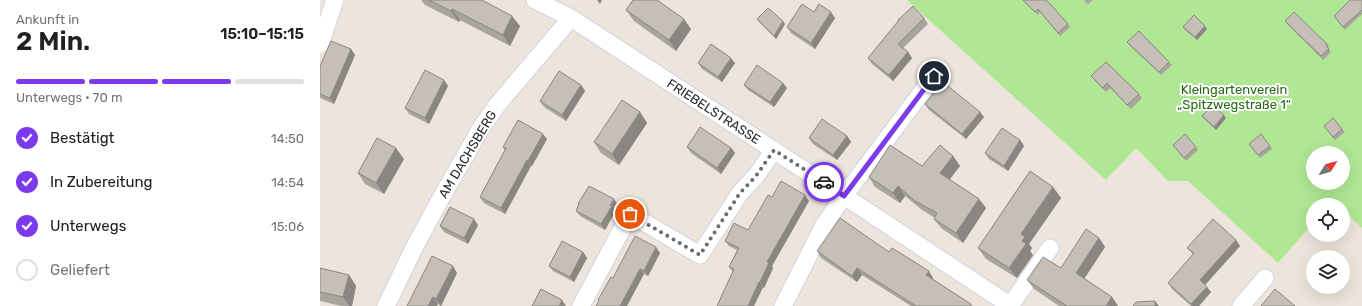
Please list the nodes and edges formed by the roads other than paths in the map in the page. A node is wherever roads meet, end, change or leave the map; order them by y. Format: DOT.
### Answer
graph roads {
  1 [pos="336,0"];
  2 [pos="535,0"];
  3 [pos="571,18"];
  4 [pos="320,44"];
  5 [pos="934,76"];
  6 [pos="774,150"];
  7 [pos="844,196"];
  8 [pos="1050,248"];
  9 [pos="1266,278"];
  10 [pos="386,306"];
  11 [pos="581,306"];
  12 [pos="784,306"];
  13 [pos="1011,306"];
  14 [pos="1241,306"];
  1 -- 4 [label="street"];
  2 -- 3 [label="street, FRIEBELSTRASSE"];
  3 -- 6 [label="street, FRIEBELSTRASSE"];
  3 -- 10 [label="street, AM DACHSBERG"];
  5 -- 7 [label="street"];
  6 -- 7 [label="street, FRIEBELSTRASSE"];
  6 -- 11 [label="street"];
  7 -- 12 [label="street"];
  7 -- 13 [label="street, FRIEBELSTRASSE"];
  8 -- 13 [label="street"];
  9 -- 14 [label="street"];
}
